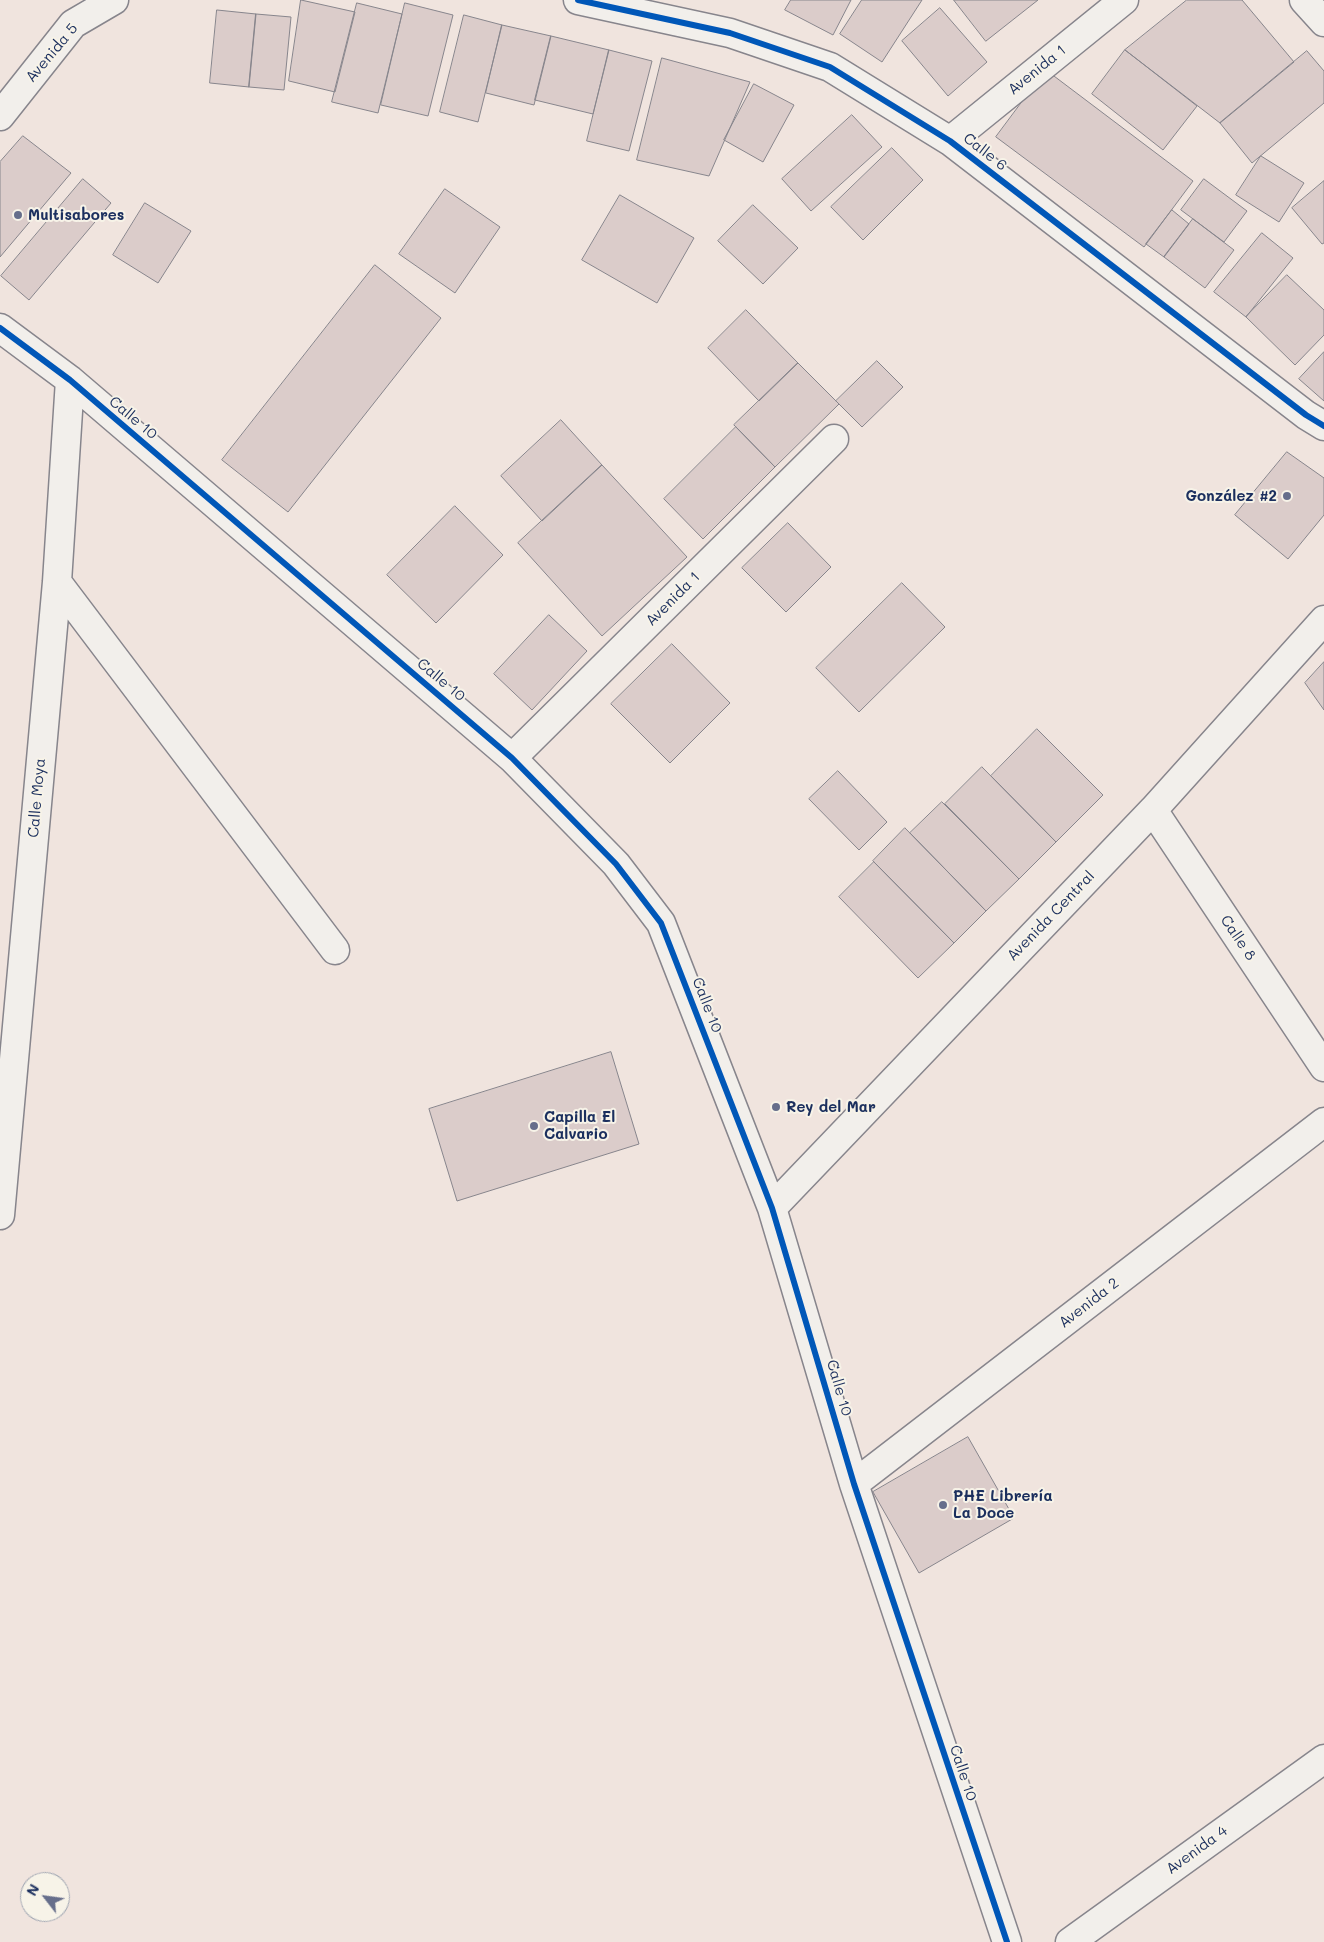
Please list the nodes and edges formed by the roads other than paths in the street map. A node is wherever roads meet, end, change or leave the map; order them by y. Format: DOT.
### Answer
graph roads {
  1 [pos="114,0"];
  2 [pos="578,0"];
  3 [pos="1124,0"];
  4 [pos="1304,0"];
  5 [pos="1324,22"];
  6 [pos="0,116"];
  7 [pos="950,141"];
  8 [pos="0,328"];
  9 [pos="70,380"];
  10 [pos="1324,426"];
  11 [pos="834,439"];
  12 [pos="57,582"];
  13 [pos="1324,620"];
  14 [pos="512,758"];
  15 [pos="1153,810"];
  16 [pos="335,950"];
  17 [pos="1324,1067"];
  18 [pos="1324,1122"];
  19 [pos="772,1208"];
  20 [pos="0,1215"];
  21 [pos="854,1484"];
  22 [pos="1324,1759"];
  23 [pos="1007,1942"];
  24 [pos="1070,1942"];
  1 -- 6 [label="street, Avenida 5"];
  2 -- 7 [label="street, Calle 6"];
  3 -- 7 [label="street, Avenida 1"];
  4 -- 5 [label="street"];
  7 -- 10 [label="street, Calle 6"];
  8 -- 9 [label="street, Calle 10"];
  9 -- 12 [label="street, Calle Moya"];
  9 -- 14 [label="street, Calle 10"];
  11 -- 14 [label="street, Avenida 1"];
  12 -- 16 [label="street"];
  12 -- 20 [label="street, Calle Moya"];
  13 -- 15 [label="street, Avenida Central"];
  14 -- 19 [label="street, Calle 10"];
  15 -- 17 [label="street, Calle 8"];
  15 -- 19 [label="street, Avenida Central"];
  18 -- 21 [label="street, Avenida 2"];
  19 -- 21 [label="street, Calle 10"];
  21 -- 23 [label="street, Calle 10"];
  22 -- 24 [label="street, Avenida 4"];
}
